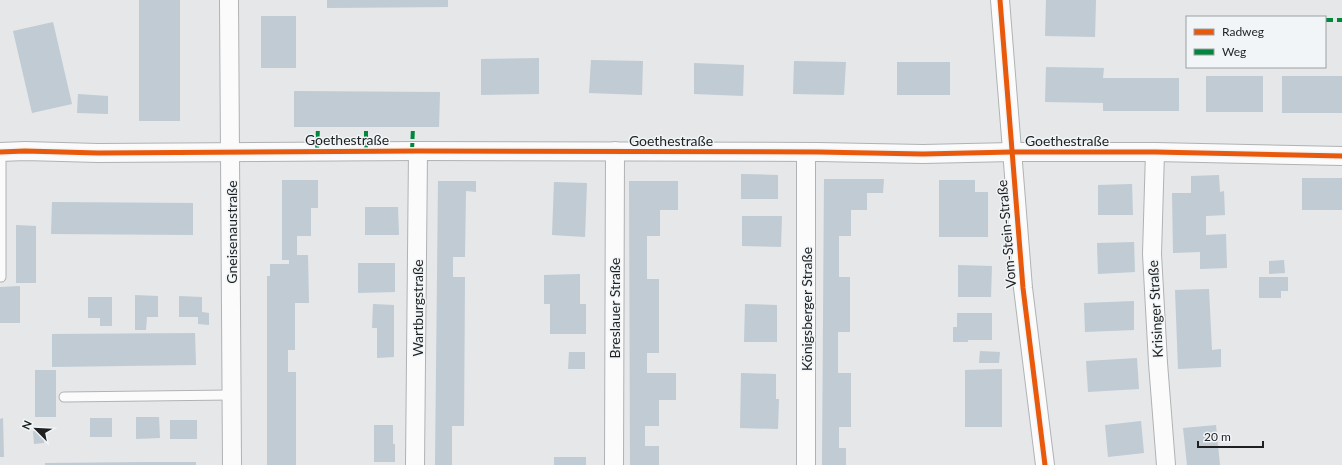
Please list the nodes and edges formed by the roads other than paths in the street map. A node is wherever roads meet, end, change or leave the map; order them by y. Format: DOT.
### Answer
graph roads {
  1 [pos="229,0"];
  2 [pos="1000,0"];
  3 [pos="418,151"];
  4 [pos="615,151"];
  5 [pos="0,152"];
  6 [pos="231,152"];
  7 [pos="806,152"];
  8 [pos="1012,152"];
  9 [pos="1155,152"];
  10 [pos="1342,156"];
  11 [pos="1,277"];
  12 [pos="231,395"];
  13 [pos="64,397"];
  14 [pos="232,465"];
  15 [pos="415,465"];
  16 [pos="614,465"];
  17 [pos="806,465"];
  18 [pos="1045,465"];
  19 [pos="1166,465"];
  1 -- 6 [label="street, Gneisenaustraße"];
  2 -- 8 [label="street, Vom-Stein-Straße"];
  3 -- 4 [label="street, Goethestraße"];
  3 -- 6 [label="street, Goethestraße"];
  3 -- 15 [label="street, Wartburgstraße"];
  4 -- 7 [label="street, Goethestraße"];
  4 -- 16 [label="street, Breslauer Straße"];
  5 -- 6 [label="street, Goethestraße"];
  5 -- 11 [label="lane"];
  6 -- 12 [label="street, Gneisenaustraße"];
  7 -- 8 [label="street, Goethestraße"];
  7 -- 17 [label="street, Königsberger Straße"];
  8 -- 9 [label="street, Goethestraße"];
  8 -- 18 [label="street, Vom-Stein-Straße"];
  9 -- 10 [label="street, Goethestraße"];
  9 -- 19 [label="street, Krisinger Straße"];
  12 -- 13 [label="lane"];
  12 -- 14 [label="street, Gneisenaustraße"];
}
